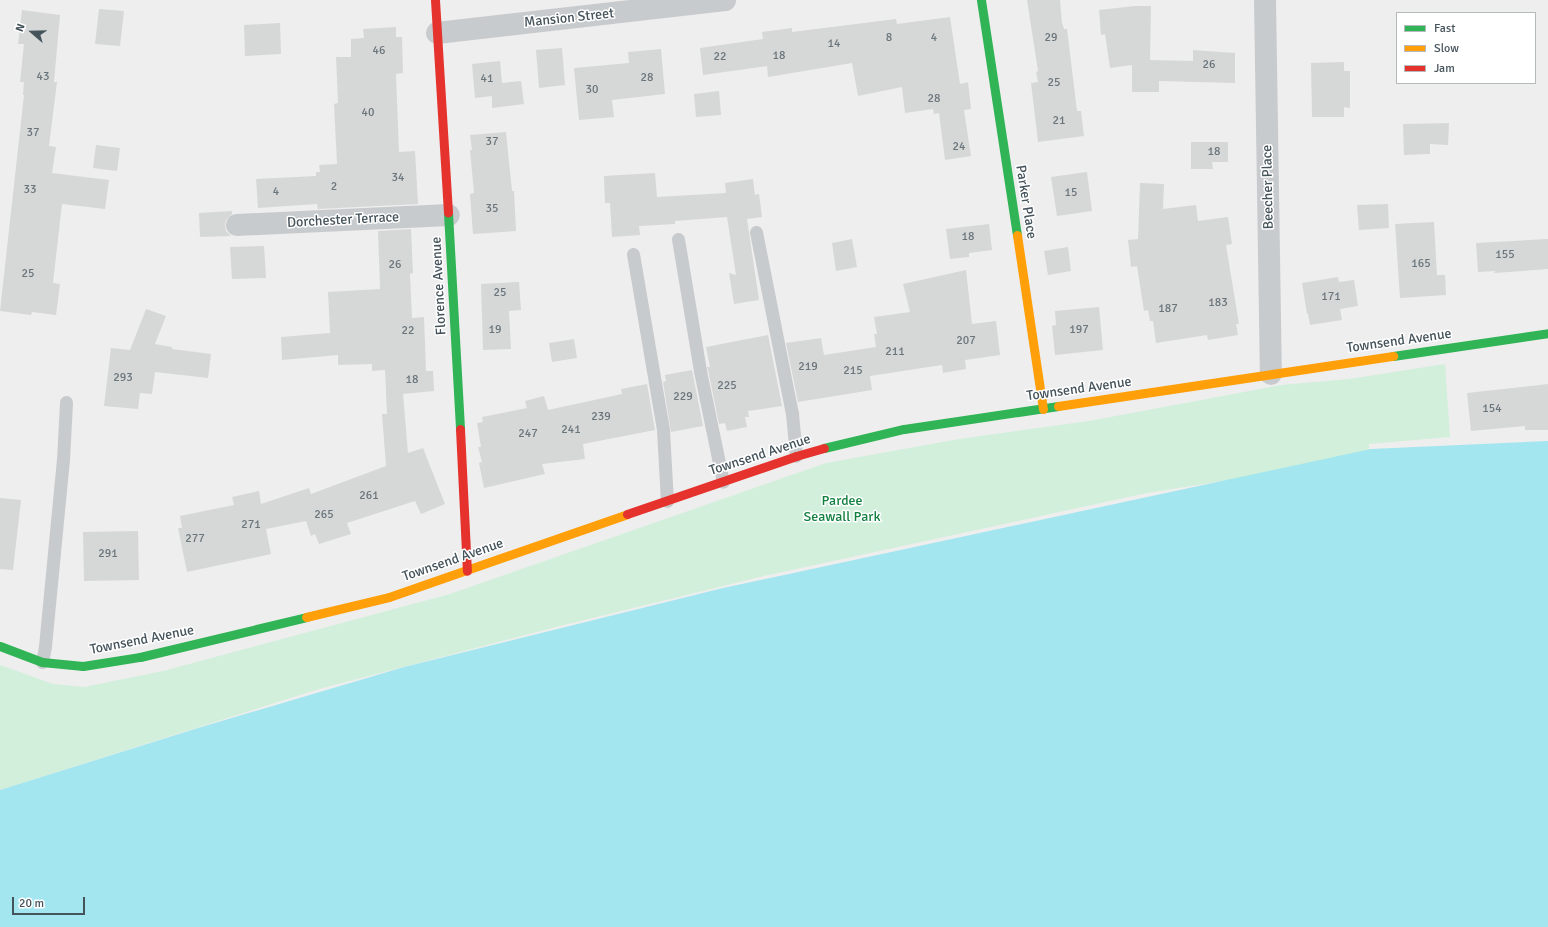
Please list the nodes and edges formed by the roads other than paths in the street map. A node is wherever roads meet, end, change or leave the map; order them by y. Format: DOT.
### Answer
graph roads {
  1 [pos="435,0"];
  2 [pos="726,0"];
  3 [pos="981,0"];
  4 [pos="1265,0"];
  5 [pos="437,33"];
  6 [pos="448,214"];
  7 [pos="237,225"];
  8 [pos="756,232"];
  9 [pos="678,239"];
  10 [pos="633,254"];
  11 [pos="1548,333"];
  12 [pos="1271,374"];
  13 [pos="66,402"];
  14 [pos="1044,409"];
  15 [pos="796,456"];
  16 [pos="722,482"];
  17 [pos="667,501"];
  18 [pos="468,571"];
  19 [pos="0,646"];
  20 [pos="42,662"];
  1 -- 5 [label="main road, Florence Avenue"];
  2 -- 5 [label="street, Mansion Street"];
  3 -- 14 [label="main road, Parker Place"];
  4 -- 12 [label="street, Beecher Place"];
  5 -- 6 [label="main road, Florence Avenue"];
  6 -- 7 [label="street, Dorchester Terrace"];
  6 -- 18 [label="main road, Florence Avenue"];
  8 -- 15 [label="lane"];
  9 -- 16 [label="lane"];
  10 -- 17 [label="lane"];
  11 -- 12 [label="main road, Townsend Avenue"];
  12 -- 14 [label="main road, Townsend Avenue"];
  13 -- 20 [label="lane"];
  14 -- 15 [label="main road, Townsend Avenue"];
  15 -- 16 [label="main road, Townsend Avenue"];
  16 -- 17 [label="main road, Townsend Avenue"];
  17 -- 18 [label="main road, Townsend Avenue"];
  18 -- 20 [label="main road, Townsend Avenue"];
  19 -- 20 [label="main road, Townsend Avenue"];
}
